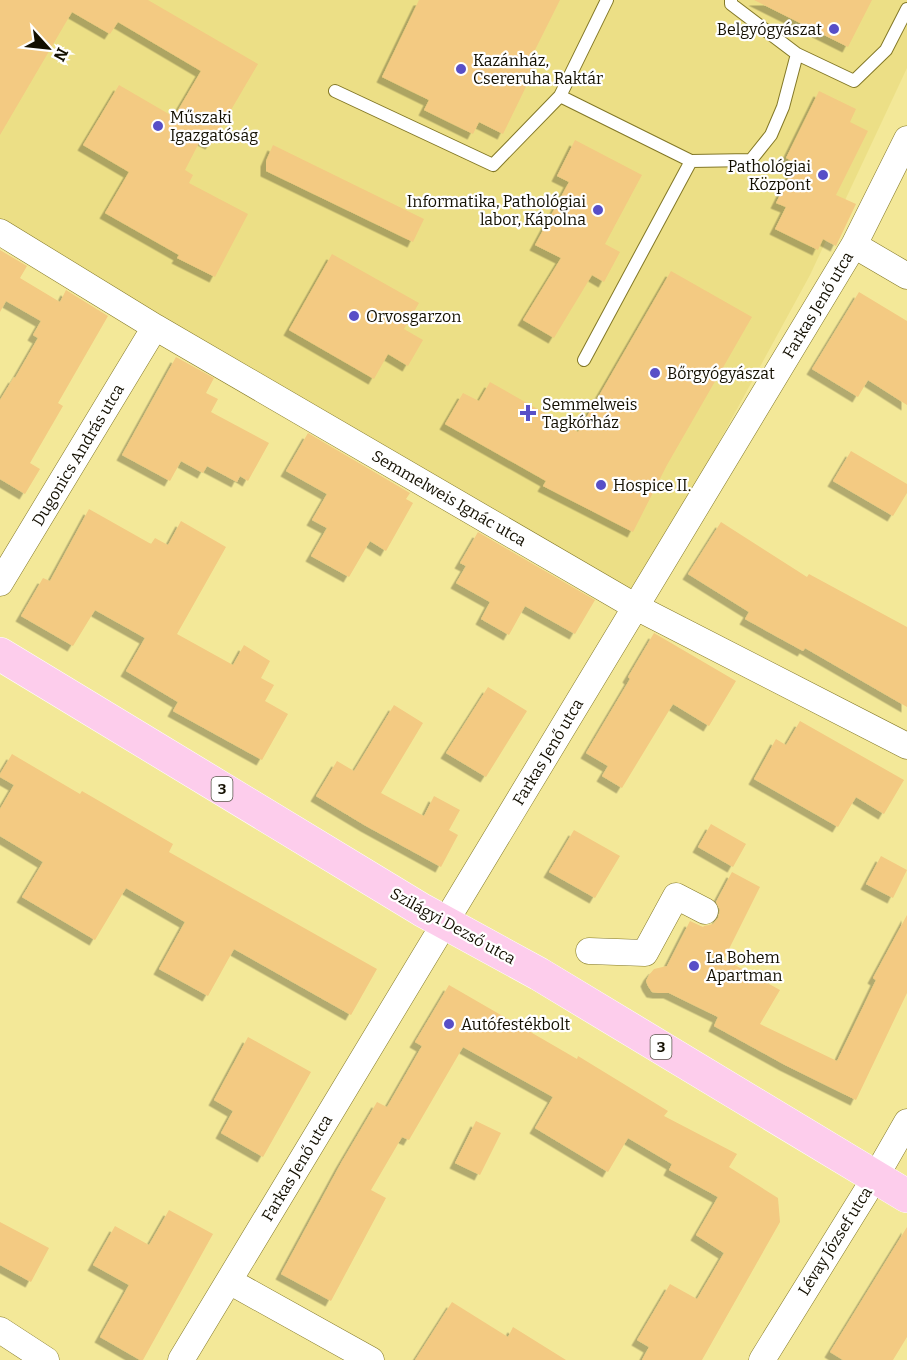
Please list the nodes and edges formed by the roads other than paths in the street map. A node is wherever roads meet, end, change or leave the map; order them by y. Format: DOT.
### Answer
graph roads {
  1 [pos="607,0"];
  2 [pos="731,0"];
  3 [pos="907,9"];
  4 [pos="797,54"];
  5 [pos="335,91"];
  6 [pos="560,96"];
  7 [pos="907,139"];
  8 [pos="691,161"];
  9 [pos="0,232"];
  10 [pos="854,245"];
  11 [pos="907,276"];
  12 [pos="155,327"];
  13 [pos="584,360"];
  14 [pos="0,583"];
  15 [pos="636,607"];
  16 [pos="0,654"];
  17 [pos="907,746"];
  18 [pos="705,911"];
  19 [pos="445,923"];
  20 [pos="589,951"];
  21 [pos="627,952"];
  22 [pos="650,962"];
  23 [pos="907,1122"];
  24 [pos="876,1176"];
  25 [pos="907,1196"];
  26 [pos="229,1281"];
  27 [pos="0,1330"];
  28 [pos="46,1360"];
  29 [pos="182,1360"];
  30 [pos="371,1360"];
  31 [pos="762,1360"];
  1 -- 6 [label="lane"];
  2 -- 4 [label="lane"];
  3 -- 4 [label="lane"];
  4 -- 8 [label="lane"];
  5 -- 6 [label="lane"];
  6 -- 8 [label="lane"];
  7 -- 10 [label="street, Farkas Jenő utca"];
  8 -- 13 [label="lane"];
  9 -- 12 [label="street, Semmelweis Ignác utca"];
  10 -- 11 [label="street"];
  10 -- 15 [label="street, Farkas Jenő utca"];
  12 -- 14 [label="street, Dugonics András utca"];
  12 -- 15 [label="street, Semmelweis Ignác utca"];
  15 -- 17 [label="street, Semmelweis Ignác utca"];
  15 -- 19 [label="street, Farkas Jenő utca"];
  16 -- 19 [label="main road, Szilágyi Dezső utca / 3"];
  18 -- 21 [label="street"];
  19 -- 24 [label="main road, Szilágyi Dezső utca / 3"];
  19 -- 26 [label="street, Farkas Jenő utca"];
  20 -- 21 [label="street"];
  21 -- 22 [label="street"];
  23 -- 24 [label="street, Lévay József utca"];
  24 -- 25 [label="main road, Szilágyi Dezső utca / 3"];
  24 -- 31 [label="street, Lévay József utca"];
  26 -- 29 [label="street, Farkas Jenő utca"];
  26 -- 30 [label="street"];
  27 -- 28 [label="street"];
}
